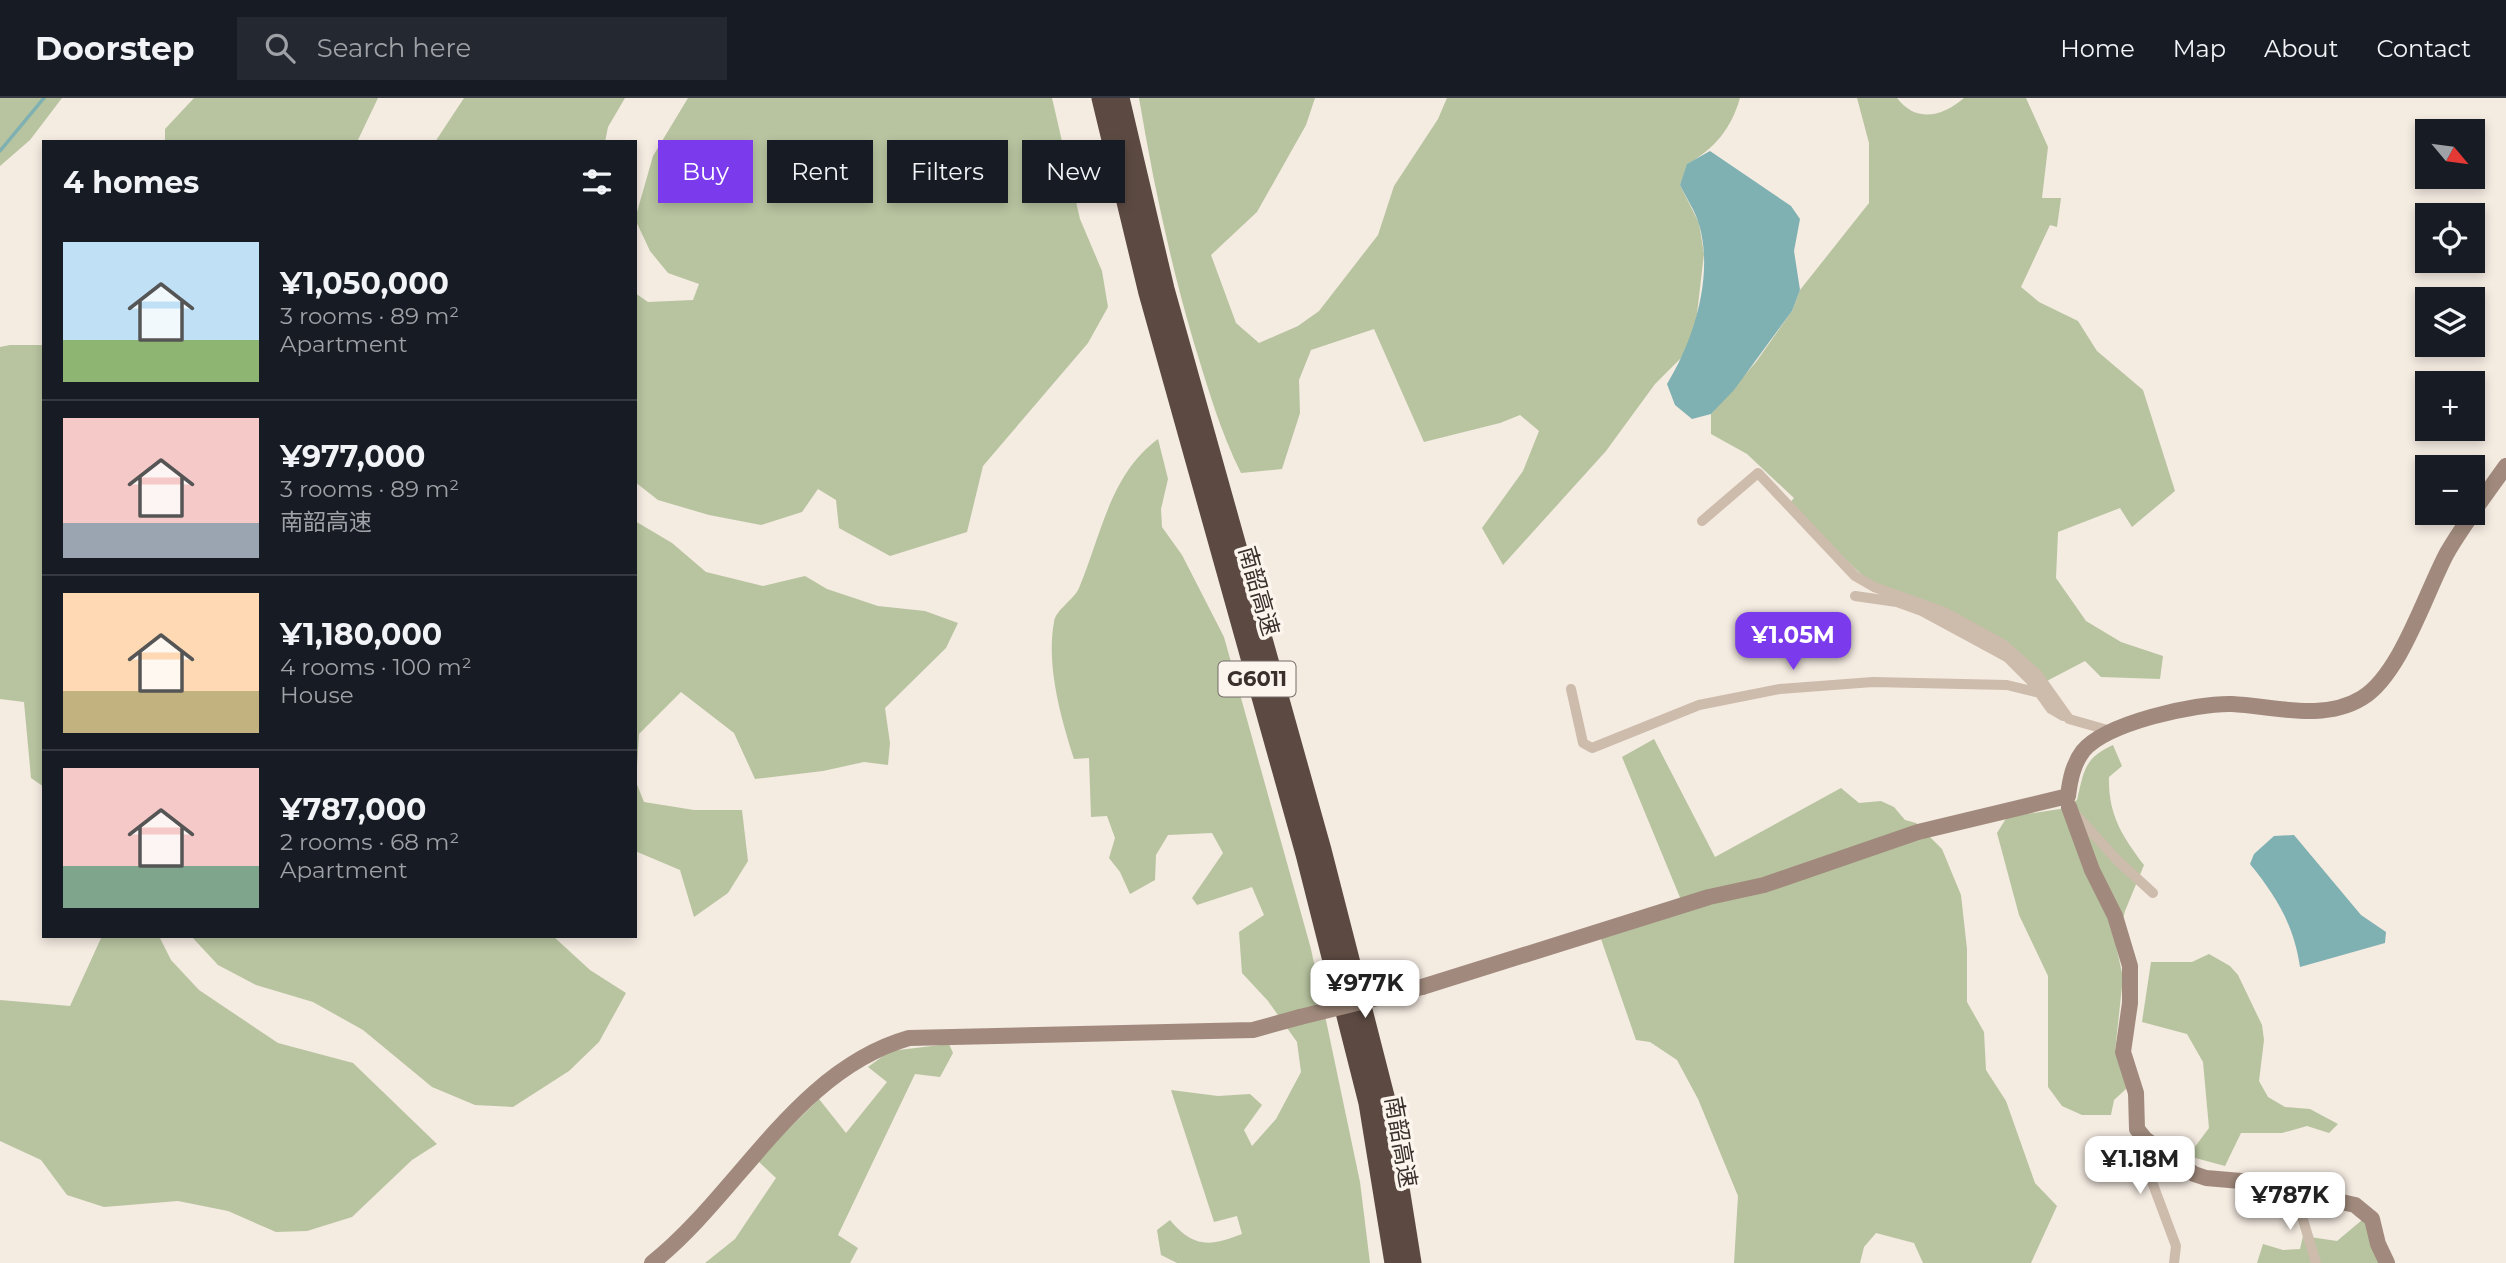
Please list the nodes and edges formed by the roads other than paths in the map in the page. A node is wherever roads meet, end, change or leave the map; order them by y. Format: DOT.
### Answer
graph roads {
  1 [pos="1102,98"];
  2 [pos="1119,98"];
  3 [pos="2506,466"];
  4 [pos="2485,496"];
  5 [pos="1702,521"];
  6 [pos="2466,525"];
  7 [pos="1855,596"];
  8 [pos="1571,689"];
  9 [pos="2040,693"];
  10 [pos="2068,719"];
  11 [pos="2111,731"];
  12 [pos="2069,802"];
  13 [pos="2154,892"];
  14 [pos="2137,1129"];
  15 [pos="2295,1193"];
  16 [pos="652,1263"];
  17 [pos="1395,1263"];
  18 [pos="1411,1263"];
  19 [pos="2174,1263"];
  20 [pos="2316,1263"];
  21 [pos="2387,1263"];
  1 -- 17 [label="highway, 南韶高速 / G6011"];
  2 -- 18 [label="highway, 南韶高速 / G6011"];
  3 -- 4 [label="street"];
  5 -- 10 [label="street"];
  6 -- 11 [label="street"];
  7 -- 9 [label="street"];
  8 -- 9 [label="street"];
  9 -- 10 [label="street"];
  10 -- 11 [label="street"];
  11 -- 12 [label="street"];
  12 -- 13 [label="street"];
  12 -- 14 [label="street"];
  12 -- 16 [label="street, bridge"];
  14 -- 15 [label="street"];
  14 -- 19 [label="street"];
  15 -- 20 [label="street"];
  15 -- 21 [label="street"];
}
